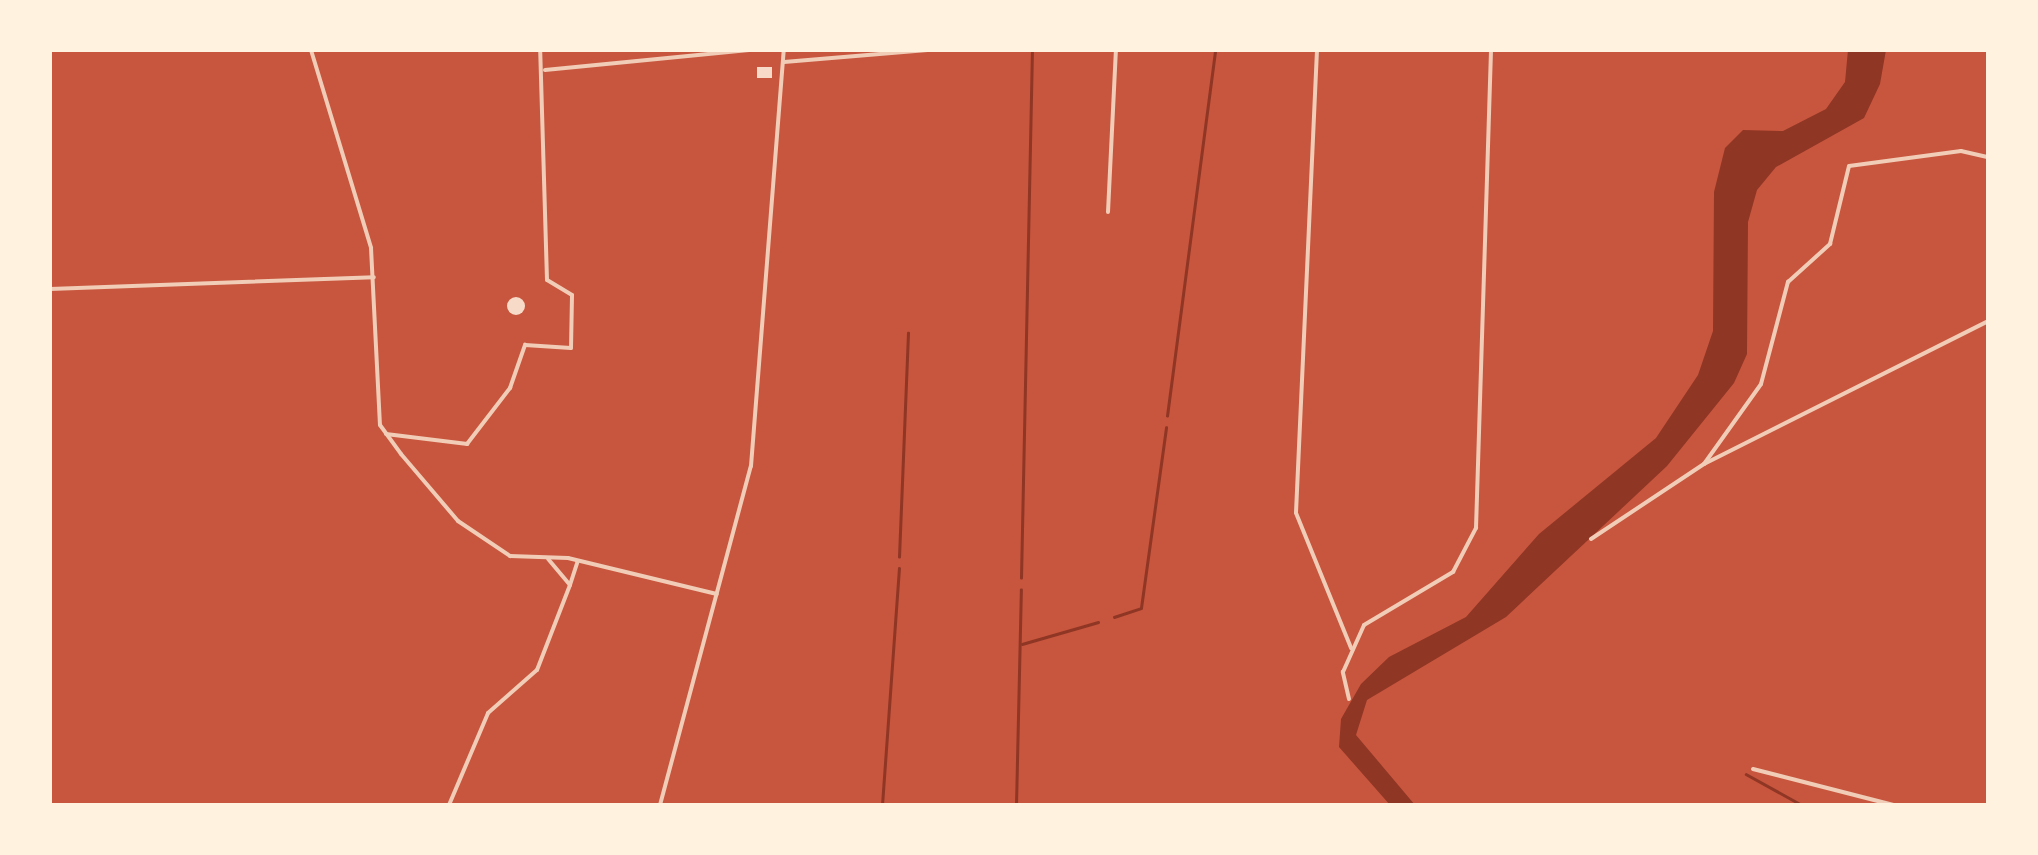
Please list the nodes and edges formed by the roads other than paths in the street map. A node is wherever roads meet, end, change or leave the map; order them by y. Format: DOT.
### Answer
graph roads {
  1 [pos="311,50"];
  2 [pos="540,50"];
  3 [pos="749,50"];
  4 [pos="784,50"];
  5 [pos="928,50"];
  6 [pos="1116,50"];
  7 [pos="1317,50"];
  8 [pos="1491,50"];
  9 [pos="784,62"];
  10 [pos="544,70"];
  11 [pos="1988,157"];
  12 [pos="1108,212"];
  13 [pos="374,277"];
  14 [pos="50,289"];
  15 [pos="1988,321"];
  16 [pos="386,434"];
  17 [pos="1704,464"];
  18 [pos="1591,539"];
  19 [pos="548,560"];
  20 [pos="579,560"];
  21 [pos="570,585"];
  22 [pos="717,594"];
  23 [pos="1352,650"];
  24 [pos="1349,699"];
  25 [pos="1753,769"];
  26 [pos="449,805"];
  27 [pos="660,805"];
  28 [pos="1893,805"];
  1 -- 13 [label="street"];
  2 -- 10 [label="street"];
  3 -- 10 [label="street"];
  4 -- 9 [label="street"];
  5 -- 9 [label="street"];
  6 -- 12 [label="street"];
  7 -- 23 [label="street"];
  8 -- 23 [label="street"];
  9 -- 22 [label="street"];
  10 -- 16 [label="street"];
  11 -- 17 [label="street"];
  13 -- 14 [label="street"];
  13 -- 16 [label="street"];
  15 -- 17 [label="street"];
  16 -- 19 [label="street"];
  17 -- 18 [label="street"];
  19 -- 20 [label="street"];
  19 -- 21 [label="street"];
  20 -- 21 [label="street"];
  20 -- 22 [label="street"];
  21 -- 26 [label="street"];
  22 -- 27 [label="street"];
  23 -- 24 [label="street"];
  25 -- 28 [label="street"];
}
